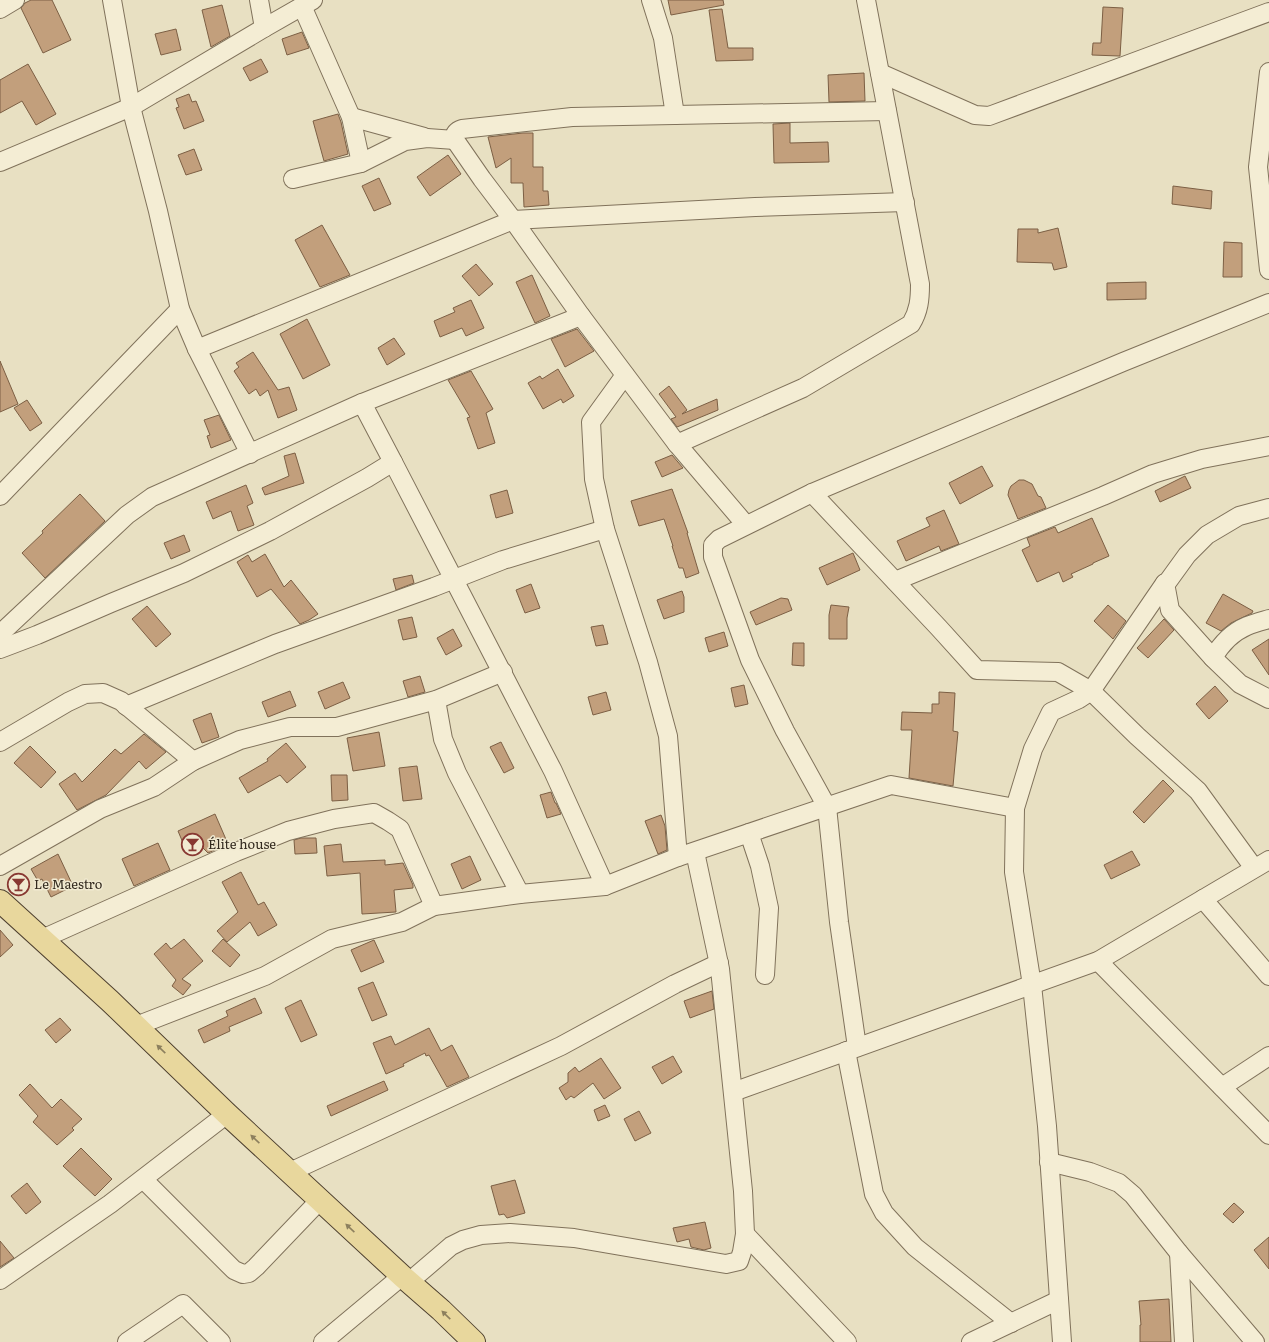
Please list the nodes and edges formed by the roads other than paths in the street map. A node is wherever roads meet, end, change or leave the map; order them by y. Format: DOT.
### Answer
graph roads {
  1 [pos="16,0"];
  2 [pos="112,0"];
  3 [pos="259,0"];
  4 [pos="651,0"];
  5 [pos="870,1"];
  6 [pos="307,3"];
  7 [pos="0,9"];
  8 [pos="1269,12"];
  9 [pos="264,28"];
  10 [pos="1269,72"];
  11 [pos="880,73"];
  12 [pos="131,107"];
  13 [pos="888,111"];
  14 [pos="674,115"];
  15 [pos="351,117"];
  16 [pos="427,138"];
  17 [pos="455,140"];
  18 [pos="0,162"];
  19 [pos="361,163"];
  20 [pos="293,180"];
  21 [pos="905,202"];
  22 [pos="513,220"];
  23 [pos="1269,270"];
  24 [pos="1269,303"];
  25 [pos="180,309"];
  26 [pos="581,316"];
  27 [pos="197,349"];
  28 [pos="625,375"];
  29 [pos="362,403"];
  30 [pos="677,444"];
  31 [pos="1269,446"];
  32 [pos="250,454"];
  33 [pos="393,462"];
  34 [pos="1,492"];
  35 [pos="812,493"];
  36 [pos="1269,508"];
  37 [pos="746,525"];
  38 [pos="605,529"];
  39 [pos="453,579"];
  40 [pos="895,581"];
  41 [pos="1165,583"];
  42 [pos="1269,620"];
  43 [pos="0,634"];
  44 [pos="0,649"];
  45 [pos="1213,658"];
  46 [pos="502,672"];
  47 [pos="1091,691"];
  48 [pos="1269,699"];
  49 [pos="436,700"];
  50 [pos="126,706"];
  51 [pos="0,742"];
  52 [pos="193,761"];
  53 [pos="827,807"];
  54 [pos="1015,808"];
  55 [pos="749,833"];
  56 [pos="695,852"];
  57 [pos="678,857"];
  58 [pos="1262,864"];
  59 [pos="0,866"];
  60 [pos="606,886"];
  61 [pos="520,894"];
  62 [pos="1203,899"];
  63 [pos="0,901"];
  64 [pos="434,906"];
  65 [pos="42,939"];
  66 [pos="1098,961"];
  67 [pos="719,963"];
  68 [pos="765,975"];
  69 [pos="1269,976"];
  70 [pos="1032,985"];
  71 [pos="136,1026"];
  72 [pos="851,1049"];
  73 [pos="1269,1056"];
  74 [pos="1222,1087"];
  75 [pos="732,1092"];
  76 [pos="227,1114"];
  77 [pos="1269,1135"];
  78 [pos="1049,1162"];
  79 [pos="290,1172"];
  80 [pos="143,1179"];
  81 [pos="320,1200"];
  82 [pos="745,1234"];
  83 [pos="1179,1253"];
  84 [pos="406,1279"];
  85 [pos="0,1280"];
  86 [pos="1059,1300"];
  87 [pos="1011,1323"];
  88 [pos="126,1342"];
  89 [pos="221,1342"];
  90 [pos="323,1342"];
  91 [pos="474,1342"];
  92 [pos="848,1342"];
  93 [pos="971,1342"];
  94 [pos="1062,1342"];
  95 [pos="1184,1342"];
  96 [pos="1255,1342"];
  1 -- 7 [label="street"];
  2 -- 12 [label="street"];
  3 -- 9 [label="street"];
  4 -- 14 [label="street"];
  5 -- 11 [label="street"];
  6 -- 9 [label="street"];
  6 -- 15 [label="street"];
  8 -- 11 [label="street"];
  9 -- 12 [label="street"];
  10 -- 23 [label="street"];
  11 -- 13 [label="street"];
  12 -- 18 [label="street"];
  12 -- 25 [label="street"];
  13 -- 14 [label="street"];
  13 -- 21 [label="street"];
  14 -- 17 [label="street"];
  15 -- 16 [label="street"];
  15 -- 19 [label="street"];
  16 -- 17 [label="street"];
  16 -- 19 [label="street"];
  17 -- 22 [label="street"];
  19 -- 20 [label="street"];
  21 -- 22 [label="street"];
  21 -- 30 [label="street"];
  22 -- 26 [label="street"];
  22 -- 27 [label="street"];
  24 -- 35 [label="street"];
  25 -- 27 [label="street"];
  25 -- 34 [label="street"];
  26 -- 28 [label="street"];
  26 -- 29 [label="street"];
  27 -- 32 [label="street"];
  28 -- 30 [label="street"];
  28 -- 38 [label="street"];
  29 -- 32 [label="street"];
  29 -- 33 [label="street"];
  30 -- 37 [label="street"];
  31 -- 40 [label="street"];
  32 -- 43 [label="street"];
  33 -- 39 [label="street"];
  33 -- 44 [label="street"];
  35 -- 37 [label="street"];
  35 -- 40 [label="street"];
  36 -- 41 [label="street"];
  37 -- 53 [label="street"];
  38 -- 39 [label="street"];
  38 -- 57 [label="street"];
  39 -- 46 [label="street"];
  39 -- 50 [label="street"];
  40 -- 47 [label="street"];
  41 -- 45 [label="street"];
  41 -- 47 [label="street"];
  42 -- 45 [label="street"];
  45 -- 48 [label="street"];
  46 -- 49 [label="street"];
  46 -- 60 [label="street"];
  47 -- 54 [label="street"];
  47 -- 58 [label="street"];
  49 -- 52 [label="street"];
  49 -- 61 [label="street"];
  50 -- 51 [label="street"];
  50 -- 52 [label="street"];
  52 -- 59 [label="street"];
  53 -- 54 [label="street"];
  53 -- 55 [label="street"];
  53 -- 72 [label="street"];
  54 -- 70 [label="street"];
  55 -- 56 [label="street"];
  55 -- 68 [label="street"];
  56 -- 57 [label="street"];
  56 -- 67 [label="street"];
  57 -- 60 [label="street"];
  58 -- 62 [label="street"];
  60 -- 61 [label="street"];
  61 -- 64 [label="street"];
  62 -- 66 [label="street"];
  62 -- 69 [label="street"];
  63 -- 65 [label="main road"];
  64 -- 65 [label="street"];
  64 -- 71 [label="street"];
  65 -- 71 [label="main road"];
  66 -- 70 [label="street"];
  66 -- 74 [label="street"];
  67 -- 75 [label="street"];
  67 -- 79 [label="street"];
  70 -- 72 [label="street"];
  70 -- 78 [label="street"];
  76 -- 71 [label="main road, one-way"];
  72 -- 75 [label="street"];
  72 -- 87 [label="street"];
  73 -- 74 [label="street"];
  74 -- 77 [label="street"];
  75 -- 82 [label="street"];
  79 -- 76 [label="main road, one-way"];
  76 -- 80 [label="street"];
  78 -- 83 [label="street"];
  78 -- 86 [label="street"];
  79 -- 81 [label="main road"];
  80 -- 81 [label="street"];
  80 -- 85 [label="street"];
  84 -- 81 [label="main road, one-way"];
  82 -- 84 [label="street"];
  82 -- 92 [label="street"];
  83 -- 95 [label="street"];
  83 -- 96 [label="street"];
  84 -- 90 [label="street"];
  91 -- 84 [label="main road, one-way"];
  86 -- 87 [label="street"];
  86 -- 94 [label="street"];
  87 -- 93 [label="street"];
  88 -- 89 [label="street"];
}
